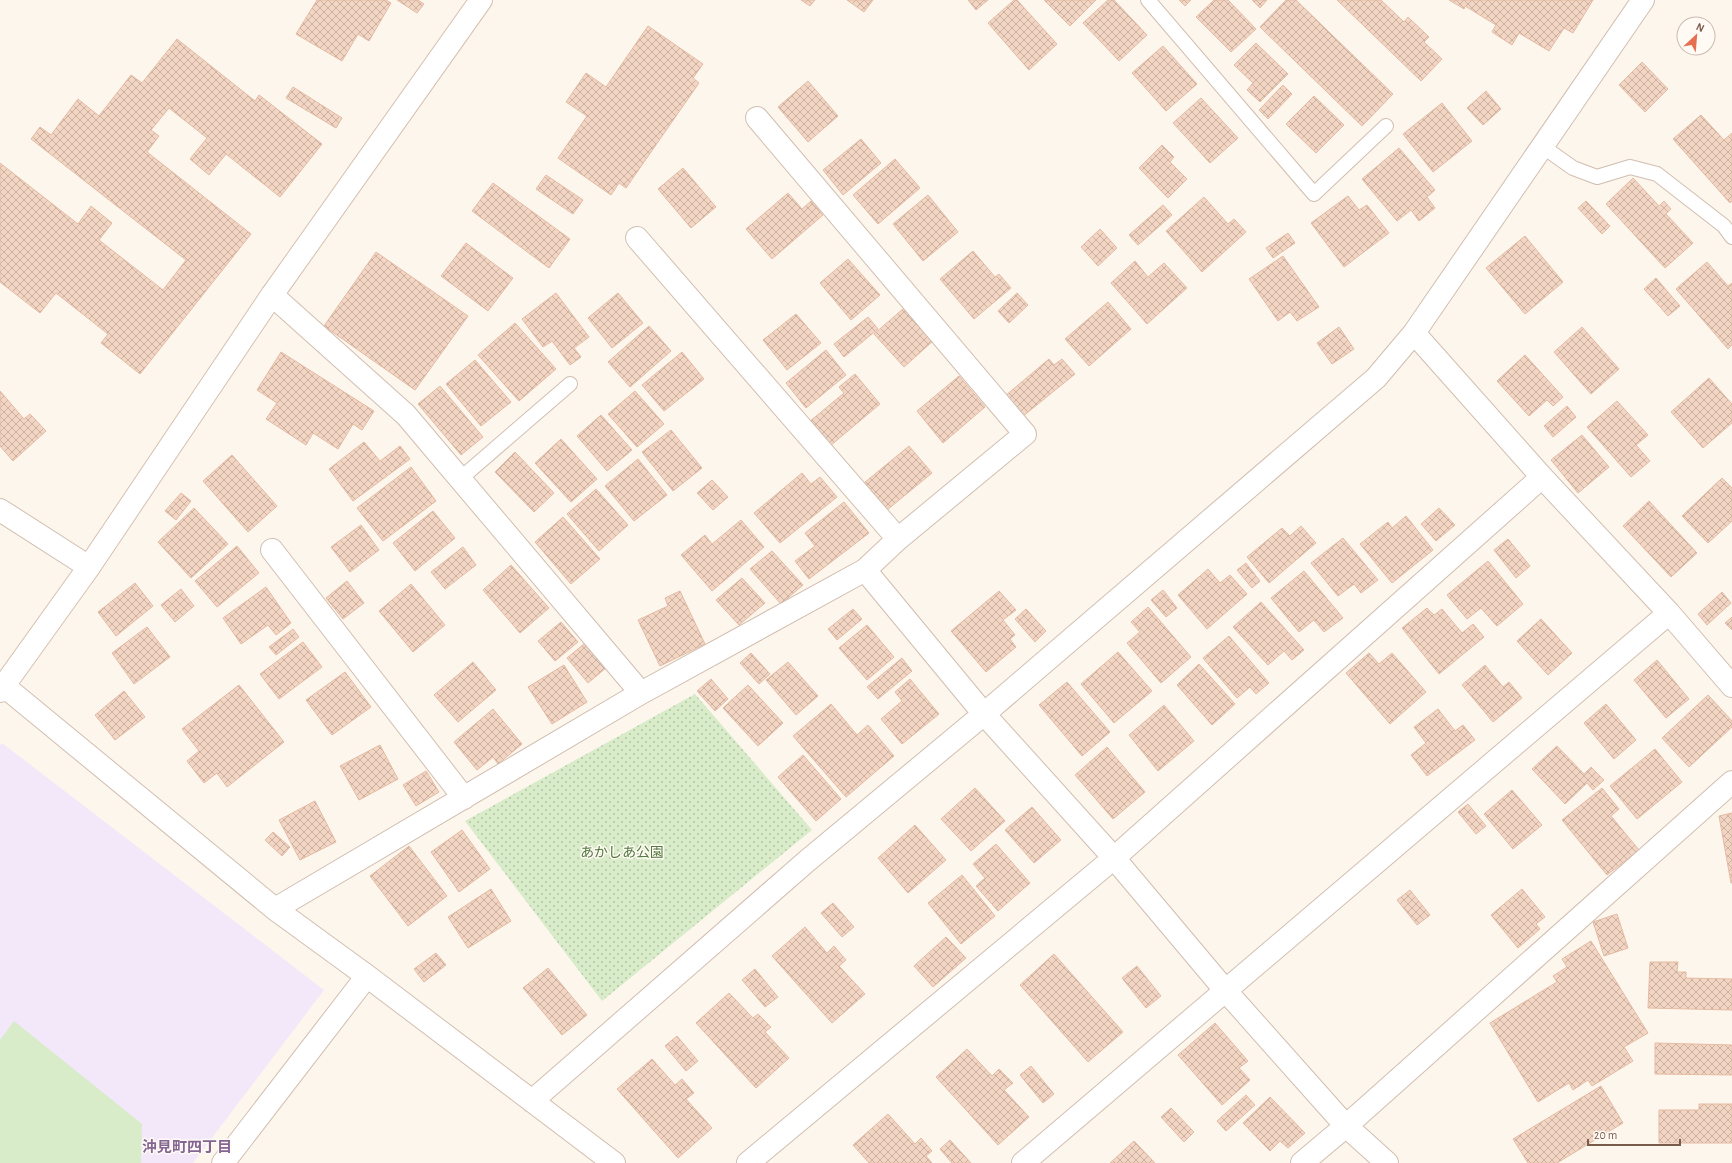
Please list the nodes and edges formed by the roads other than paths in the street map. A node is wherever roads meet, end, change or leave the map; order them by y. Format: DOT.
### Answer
graph roads {
  1 [pos="481,0"];
  2 [pos="1148,0"];
  3 [pos="1644,0"];
  4 [pos="757,118"];
  5 [pos="1386,126"];
  6 [pos="1542,146"];
  7 [pos="1729,227"];
  8 [pos="637,238"];
  9 [pos="272,295"];
  10 [pos="1414,333"];
  11 [pos="570,384"];
  12 [pos="1542,477"];
  13 [pos="460,479"];
  14 [pos="0,510"];
  15 [pos="898,539"];
  16 [pos="272,550"];
  17 [pos="89,567"];
  18 [pos="865,570"];
  19 [pos="1669,613"];
  20 [pos="1732,686"];
  21 [pos="2,689"];
  22 [pos="641,693"];
  23 [pos="984,714"];
  24 [pos="1732,782"];
  25 [pos="464,798"];
  26 [pos="1114,858"];
  27 [pos="275,909"];
  28 [pos="367,976"];
  29 [pos="1225,990"];
  30 [pos="532,1101"];
  31 [pos="1346,1126"];
  32 [pos="222,1163"];
  33 [pos="614,1163"];
  34 [pos="748,1163"];
  35 [pos="1023,1163"];
  36 [pos="1302,1163"];
  37 [pos="1387,1163"];
  1 -- 9 [label="street"];
  2 -- 5 [label="lane"];
  3 -- 6 [label="street"];
  4 -- 15 [label="street"];
  6 -- 7 [label="lane"];
  6 -- 10 [label="street"];
  8 -- 15 [label="street"];
  9 -- 13 [label="street"];
  9 -- 17 [label="street"];
  10 -- 12 [label="street"];
  10 -- 23 [label="street"];
  11 -- 13 [label="lane"];
  12 -- 19 [label="street"];
  12 -- 26 [label="street"];
  13 -- 22 [label="street"];
  14 -- 17 [label="street"];
  15 -- 18 [label="street"];
  16 -- 25 [label="street"];
  17 -- 21 [label="street"];
  18 -- 22 [label="street"];
  18 -- 23 [label="street"];
  19 -- 20 [label="street"];
  19 -- 29 [label="street"];
  21 -- 27 [label="street"];
  22 -- 25 [label="street"];
  23 -- 26 [label="street"];
  23 -- 30 [label="street"];
  24 -- 31 [label="street"];
  25 -- 27 [label="street"];
  26 -- 29 [label="street"];
  26 -- 34 [label="street"];
  27 -- 28 [label="street"];
  28 -- 30 [label="street"];
  28 -- 32 [label="street"];
  29 -- 31 [label="street"];
  29 -- 35 [label="street"];
  30 -- 33 [label="street"];
  31 -- 36 [label="street"];
  31 -- 37 [label="street"];
}
